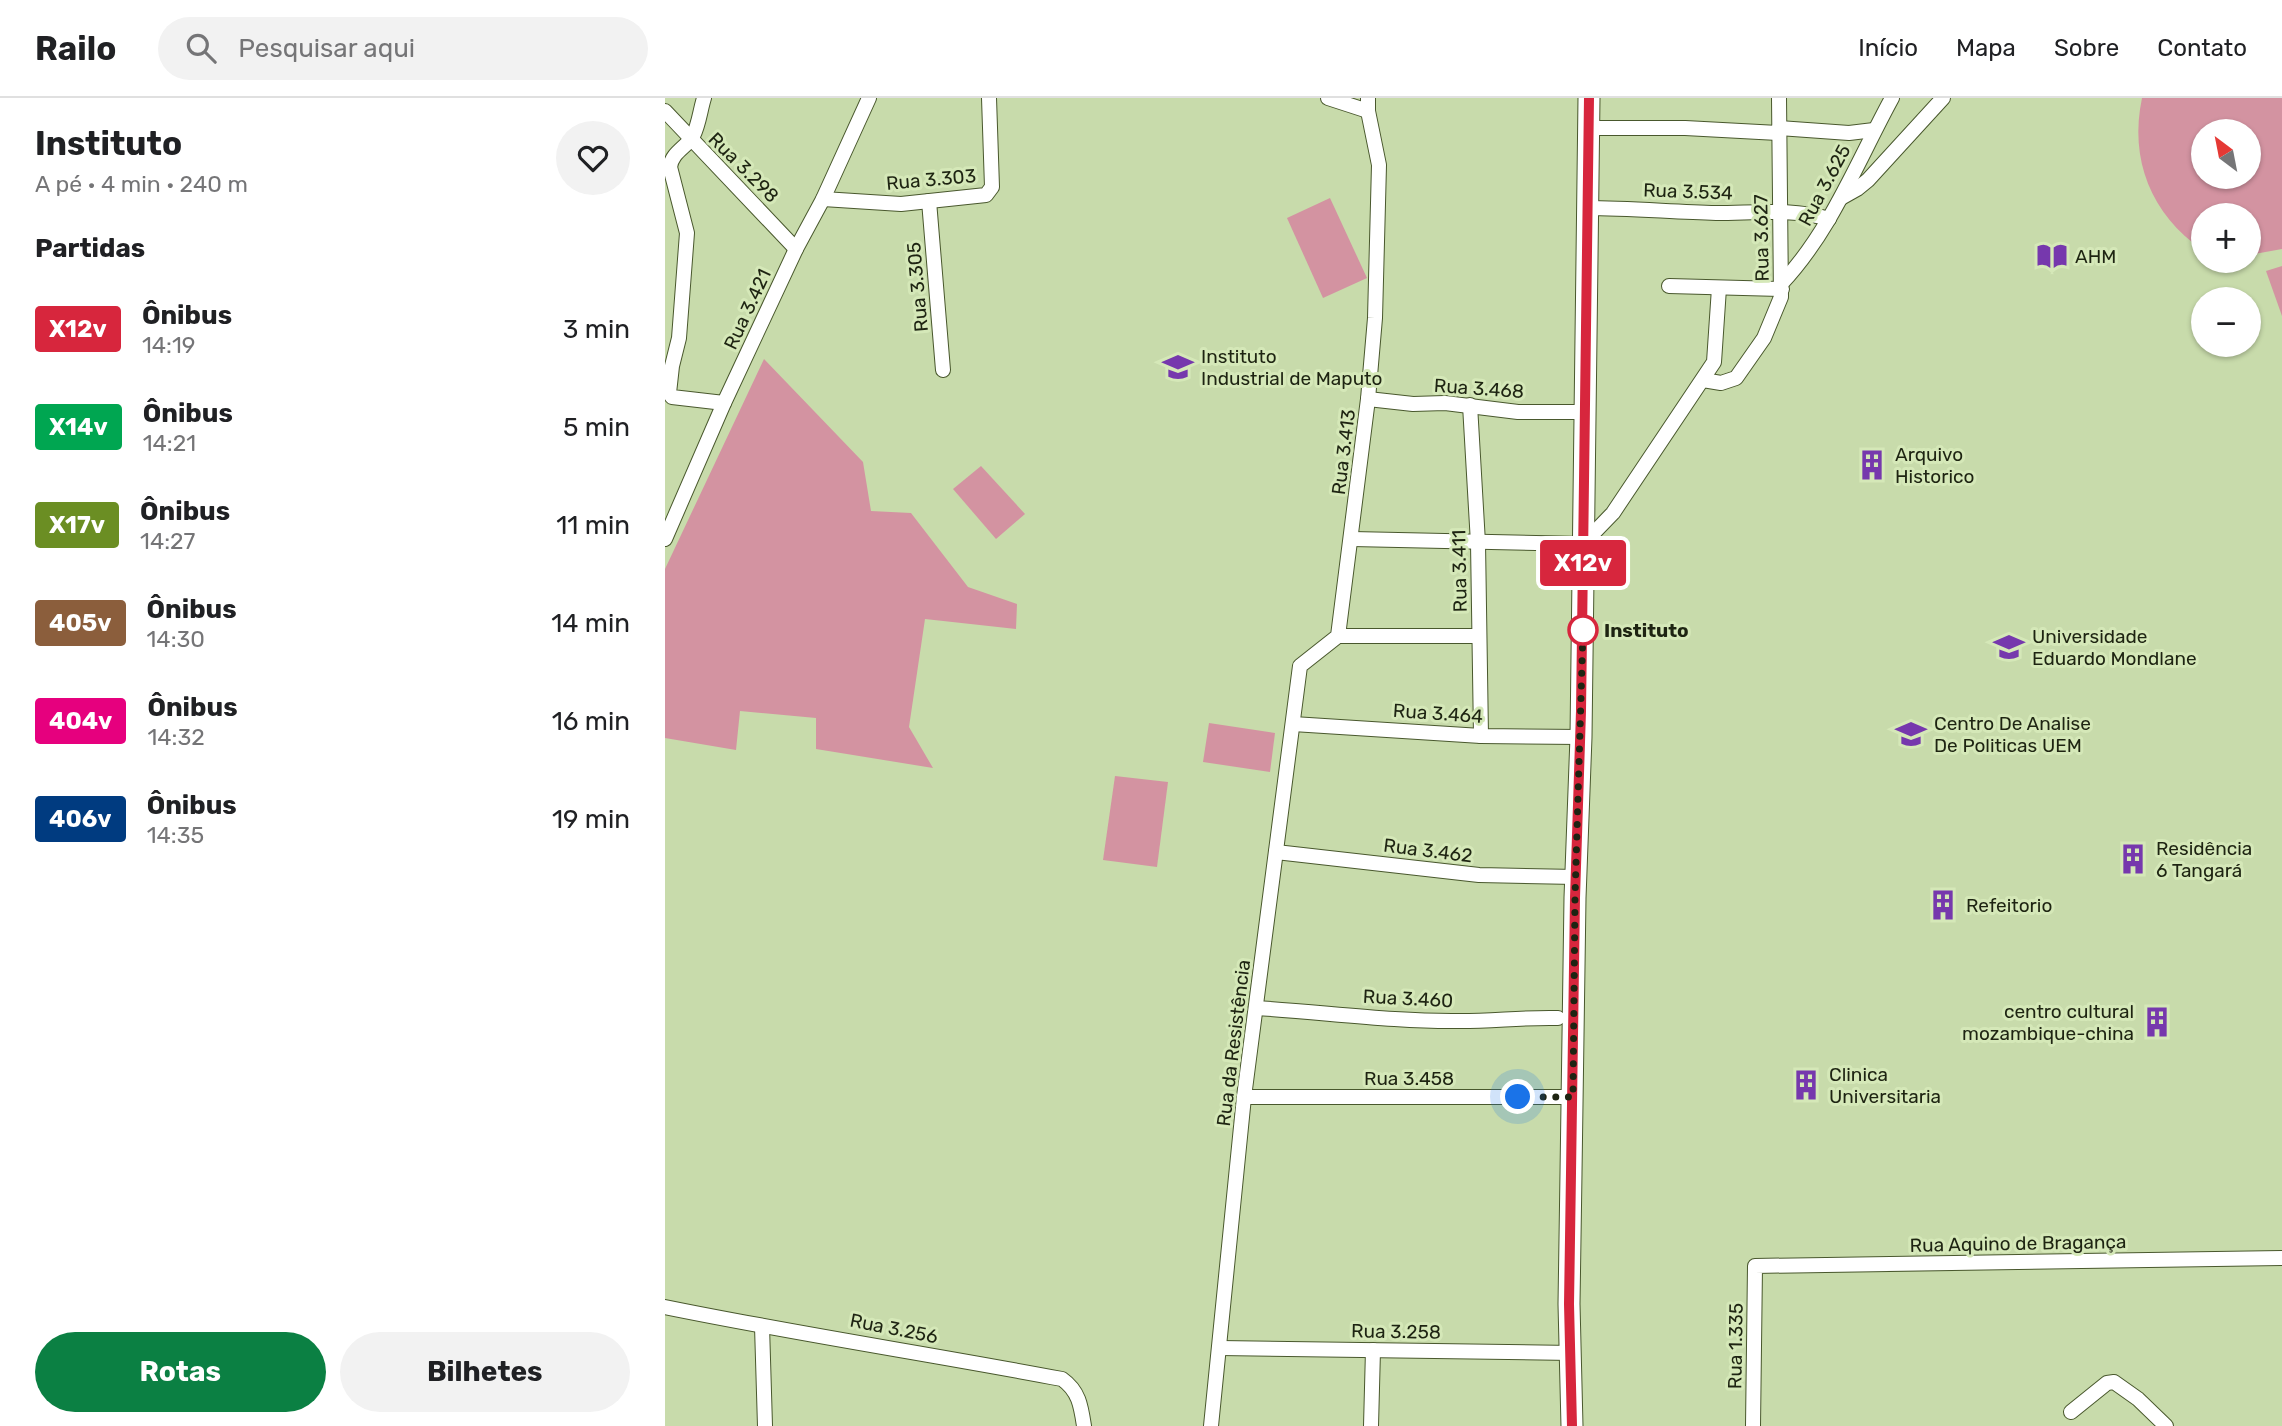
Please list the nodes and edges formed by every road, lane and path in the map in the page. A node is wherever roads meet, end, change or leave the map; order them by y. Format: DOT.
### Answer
graph roads {
  1 [pos="704,98"];
  2 [pos="869,98"];
  3 [pos="989,98"];
  4 [pos="1328,98"];
  5 [pos="1589,98"];
  6 [pos="1779,98"];
  7 [pos="1892,98"];
  8 [pos="1943,98"];
  9 [pos="1368,104"];
  10 [pos="665,111"];
  11 [pos="1588,128"];
  12 [pos="1874,130"];
  13 [pos="1778,131"];
  14 [pos="691,140"];
  15 [pos="1841,198"];
  16 [pos="823,199"];
  17 [pos="929,201"];
  18 [pos="1586,208"];
  19 [pos="1780,211"];
  20 [pos="1829,219"];
  21 [pos="796,249"];
  22 [pos="1669,286"];
  23 [pos="1782,287"];
  24 [pos="1720,288"];
  25 [pos="943,370"];
  26 [pos="1703,380"];
  27 [pos="1368,399"];
  28 [pos="724,403"];
  29 [pos="1471,405"];
  30 [pos="1586,412"];
  31 [pos="665,539"];
  32 [pos="1352,539"];
  33 [pos="1478,543"];
  34 [pos="1583,544"];
  35 [pos="1338,636"];
  36 [pos="1479,636"];
  37 [pos="1293,724"];
  38 [pos="1481,736"];
  39 [pos="1581,737"];
  40 [pos="1276,852"];
  41 [pos="1576,877"];
  42 [pos="1256,1007"];
  43 [pos="1558,1018"];
  44 [pos="1244,1097"];
  45 [pos="1573,1097"];
  46 [pos="2282,1258"];
  47 [pos="1755,1266"];
  48 [pos="665,1307"];
  49 [pos="762,1326"];
  50 [pos="1220,1348"];
  51 [pos="1374,1350"];
  52 [pos="1572,1353"];
  53 [pos="2071,1412"];
  54 [pos="765,1426"];
  55 [pos="1084,1426"];
  56 [pos="1211,1426"];
  57 [pos="1371,1426"];
  58 [pos="1572,1426"];
  59 [pos="1753,1426"];
  60 [pos="2166,1426"];
  1 -- 14 [label="street"];
  2 -- 16 [label="street, Rua 3.421"];
  3 -- 17 [label="street, Rua 3.303"];
  4 -- 9 [label="street"];
  5 -- 11 [label="main road"];
  6 -- 13 [label="street, Rua 3.627"];
  7 -- 12 [label="street, Rua 3.625"];
  8 -- 15 [label="street"];
  9 -- 27 [label="street, Rua 3.413"];
  10 -- 14 [label="street, Rua 3.298"];
  11 -- 13 [label="street"];
  11 -- 18 [label="main road"];
  12 -- 13 [label="street"];
  12 -- 15 [label="street, Rua 3.625"];
  13 -- 19 [label="street, Rua 3.627"];
  14 -- 21 [label="street, Rua 3.298"];
  14 -- 28 [label="street"];
  15 -- 20 [label="street, Rua 3.625"];
  16 -- 17 [label="street, Rua 3.303"];
  16 -- 21 [label="street, Rua 3.421"];
  17 -- 25 [label="street, Rua 3.305"];
  18 -- 19 [label="street, Rua 3.534"];
  18 -- 30 [label="main road"];
  19 -- 20 [label="street, Rua 3.534"];
  19 -- 23 [label="street, Rua 3.627"];
  20 -- 23 [label="street, Rua 3.625"];
  21 -- 28 [label="street, Rua 3.421"];
  22 -- 24 [label="street"];
  23 -- 24 [label="street"];
  23 -- 26 [label="street, Rua 3.627"];
  24 -- 26 [label="street"];
  26 -- 34 [label="street"];
  27 -- 29 [label="street, Rua 3.468"];
  27 -- 32 [label="street, Rua 3.413"];
  28 -- 31 [label="street, Rua 3.421"];
  29 -- 30 [label="street, Rua 3.468"];
  29 -- 33 [label="street, Rua 3.411"];
  30 -- 34 [label="main road"];
  32 -- 33 [label="street"];
  32 -- 35 [label="street, Rua 3.413"];
  33 -- 34 [label="street"];
  33 -- 36 [label="street, Rua 3.411"];
  34 -- 39 [label="main road"];
  35 -- 36 [label="street"];
  35 -- 37 [label="street, Rua da Resistência"];
  36 -- 38 [label="street, Rua 3.411"];
  37 -- 38 [label="street, Rua 3.464"];
  37 -- 40 [label="street, Rua da Resistência"];
  38 -- 39 [label="street, Rua 3.464"];
  39 -- 41 [label="main road"];
  40 -- 41 [label="street, Rua 3.462"];
  40 -- 42 [label="street, Rua da Resistência"];
  41 -- 45 [label="main road"];
  42 -- 43 [label="street, Rua 3.460"];
  42 -- 44 [label="street, Rua da Resistência"];
  44 -- 45 [label="street, Rua 3.458"];
  44 -- 50 [label="street, Rua da Resistência"];
  45 -- 52 [label="main road"];
  46 -- 47 [label="street, Rua Aquino de Bragança"];
  47 -- 59 [label="street, Rua 1.335"];
  48 -- 49 [label="street, Rua 3.256"];
  49 -- 54 [label="street"];
  49 -- 55 [label="street, Rua 3.256"];
  50 -- 51 [label="street, Rua 3.258"];
  50 -- 56 [label="street, Rua da Resistência"];
  51 -- 52 [label="street, Rua 3.258"];
  51 -- 57 [label="street"];
  52 -- 58 [label="main road"];
  53 -- 60 [label="street"];
}
